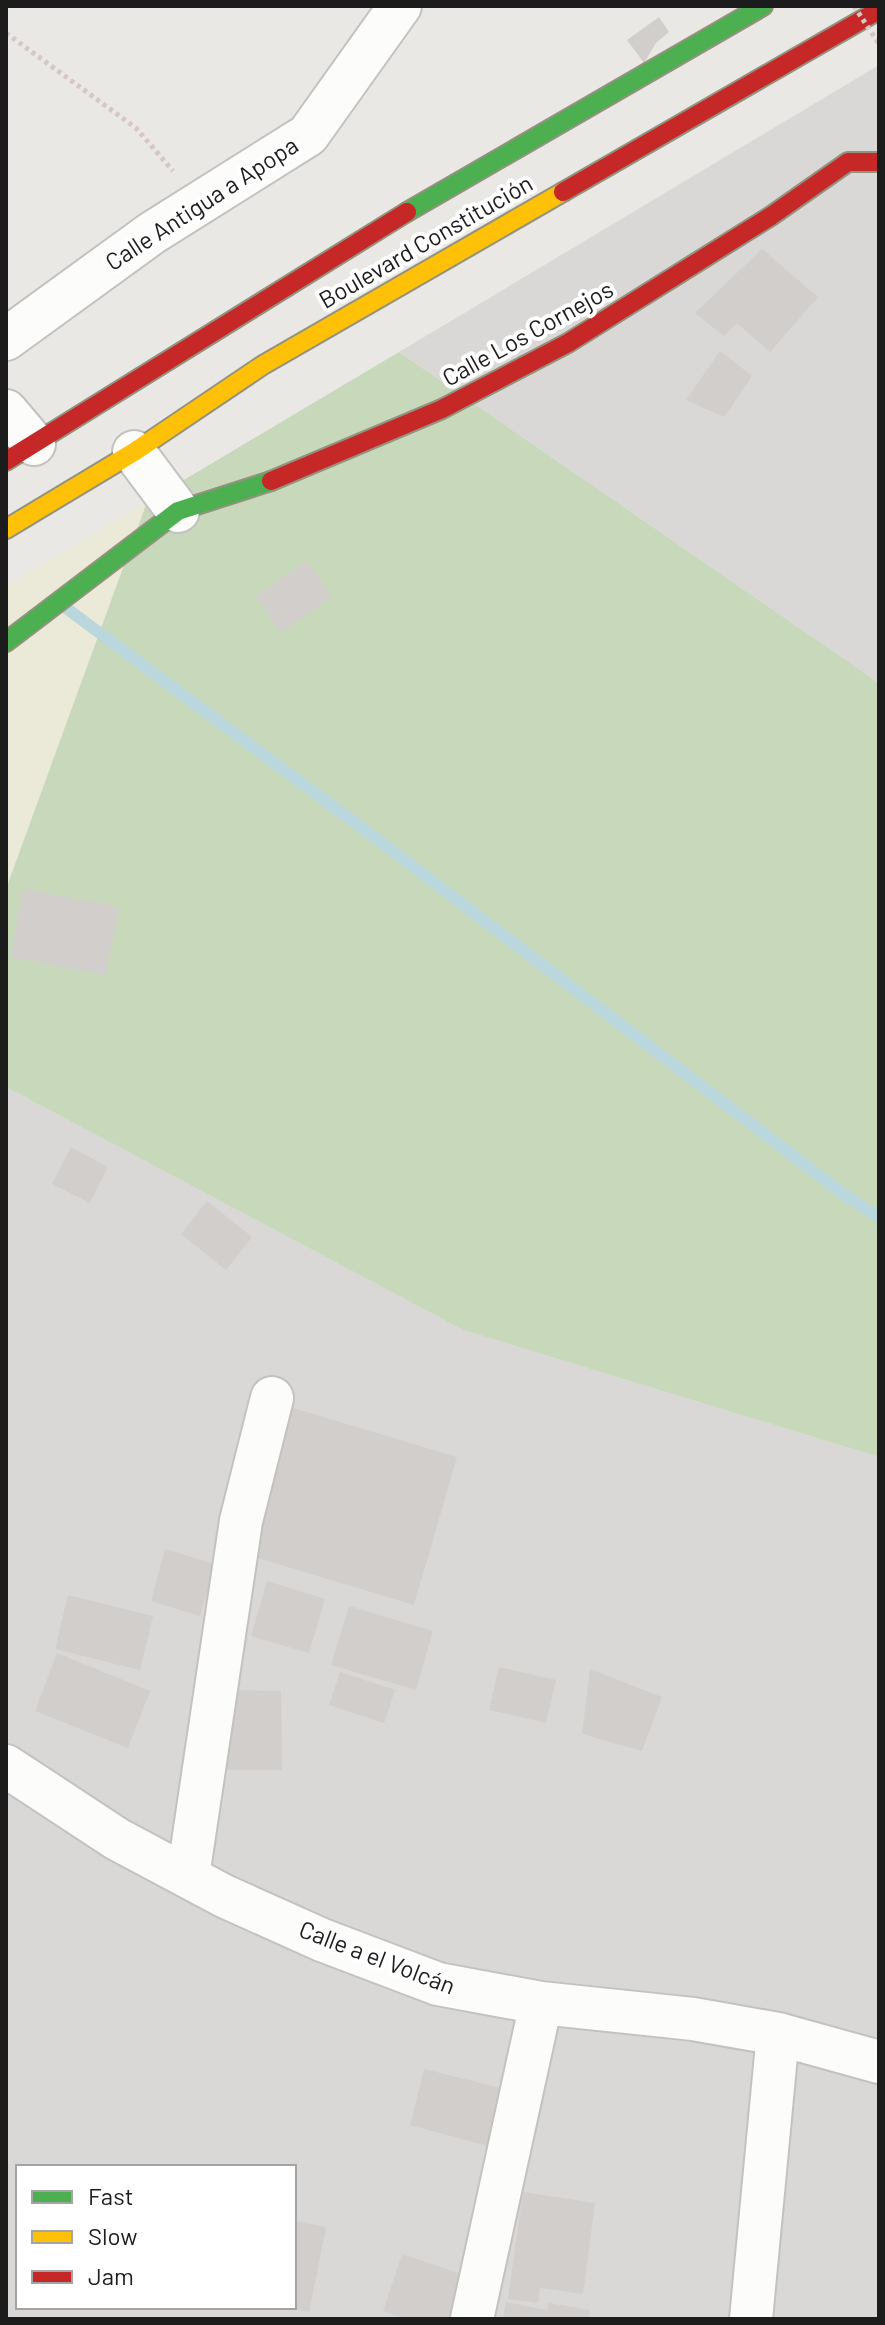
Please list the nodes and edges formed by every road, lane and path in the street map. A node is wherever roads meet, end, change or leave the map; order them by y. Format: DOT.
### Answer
graph roads {
  1 [pos="400,6"];
  2 [pos="763,6"];
  3 [pos="854,6"];
  4 [pos="879,10"];
  5 [pos="6,33"];
  6 [pos="879,44"];
  7 [pos="879,162"];
  8 [pos="203,204"];
  9 [pos="6,339"];
  10 [pos="6,411"];
  11 [pos="20,452"];
  12 [pos="134,452"];
  13 [pos="178,511"];
  14 [pos="6,529"];
  15 [pos="6,642"];
  16 [pos="272,1398"];
  17 [pos="6,1766"];
  18 [pos="188,1876"];
  19 [pos="541,2003"];
  20 [pos="778,2034"];
  21 [pos="879,2062"];
  22 [pos="472,2319"];
  23 [pos="751,2319"];
  1 -- 8 [label="street, Calle Antigua a Apopa"];
  2 -- 11 [label="main road, Boulevard Constitución"];
  3 -- 6 [label="path, bridge"];
  4 -- 12 [label="main road, Boulevard Constitución"];
  5 -- 8 [label="path"];
  7 -- 13 [label="main road, Calle Los Cornejos"];
  8 -- 9 [label="street, Calle Antigua a Apopa"];
  10 -- 11 [label="street"];
  12 -- 13 [label="street"];
  12 -- 14 [label="main road, Boulevard Constitución"];
  13 -- 15 [label="main road"];
  16 -- 18 [label="street"];
  17 -- 18 [label="street, Calle a el Volcán"];
  18 -- 19 [label="street, Calle a el Volcán"];
  19 -- 20 [label="street, Calle a el Volcán"];
  19 -- 22 [label="street"];
  20 -- 21 [label="street, Calle a el Volcán"];
  20 -- 23 [label="street"];
}
